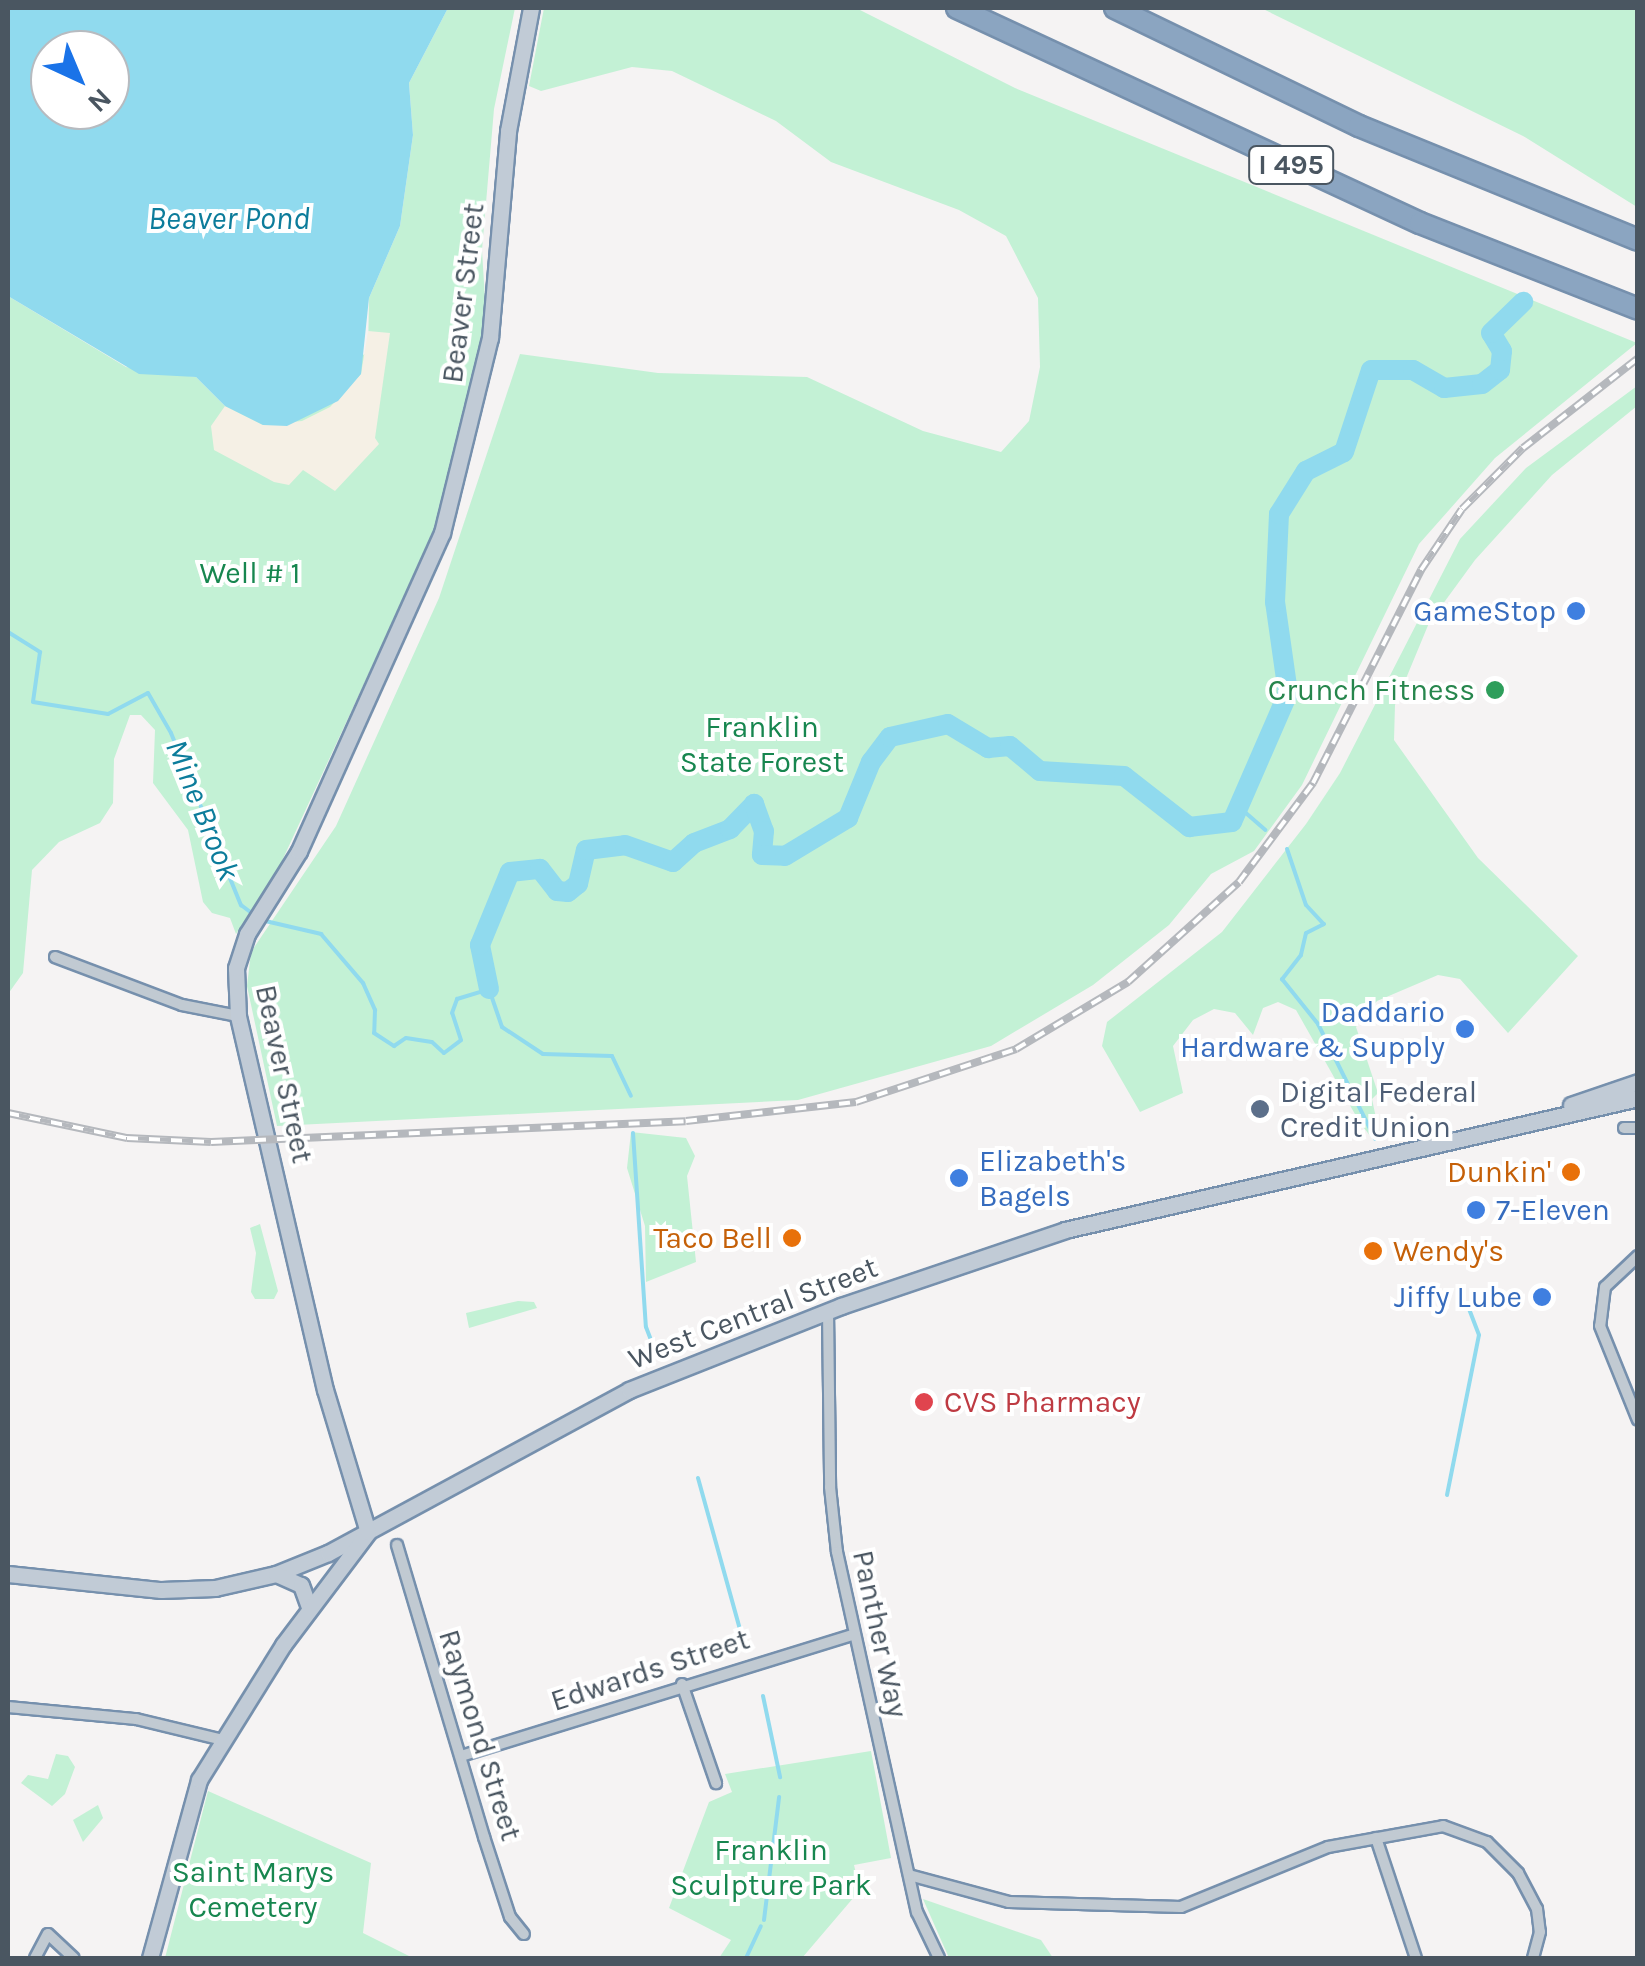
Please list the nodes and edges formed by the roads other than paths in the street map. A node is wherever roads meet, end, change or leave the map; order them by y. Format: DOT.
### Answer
graph roads {
  1 [pos="532,8"];
  2 [pos="957,8"];
  3 [pos="1115,8"];
  4 [pos="1638,240"];
  5 [pos="1635,308"];
  6 [pos="55,957"];
  7 [pos="238,1016"];
  8 [pos="1638,1082"];
  9 [pos="1638,1098"];
  10 [pos="1544,1116"];
  11 [pos="1624,1128"];
  12 [pos="1638,1128"];
  13 [pos="1638,1256"];
  14 [pos="828,1311"];
  15 [pos="1638,1420"];
  16 [pos="368,1532"];
  17 [pos="397,1545"];
  18 [pos="8,1574"];
  19 [pos="276,1574"];
  20 [pos="309,1607"];
  21 [pos="854,1634"];
  22 [pos="682,1684"];
  23 [pos="8,1706"];
  24 [pos="223,1740"];
  25 [pos="461,1756"];
  26 [pos="716,1783"];
  27 [pos="1376,1838"];
  28 [pos="909,1874"];
  29 [pos="524,1934"];
  30 [pos="35,1958"];
  31 [pos="74,1958"];
  32 [pos="150,1958"];
  33 [pos="939,1958"];
  34 [pos="1416,1958"];
  35 [pos="1533,1958"];
  1 -- 7 [label="main road, Beaver Street"];
  2 -- 5 [label="highway, I 495"];
  3 -- 4 [label="highway, I 495"];
  6 -- 7 [label="street"];
  7 -- 16 [label="main road, Beaver Street"];
  8 -- 10 [label="main road, West Central Street"];
  9 -- 10 [label="main road, West Central Street"];
  10 -- 14 [label="main road, West Central Street"];
  11 -- 12 [label="street"];
  13 -- 15 [label="street"];
  14 -- 16 [label="main road, West Central Street"];
  14 -- 21 [label="street, Panther Way"];
  16 -- 19 [label="main road, West Central Street"];
  16 -- 20 [label="main road"];
  17 -- 25 [label="street, Raymond Street"];
  18 -- 19 [label="main road, West Central Street"];
  19 -- 20 [label="main road"];
  20 -- 24 [label="main road"];
  21 -- 22 [label="street, Edwards Street"];
  21 -- 28 [label="street, Panther Way"];
  22 -- 25 [label="street, Edwards Street"];
  22 -- 26 [label="street"];
  23 -- 24 [label="street"];
  24 -- 32 [label="main road"];
  25 -- 29 [label="street, Raymond Street"];
  27 -- 28 [label="street"];
  27 -- 34 [label="street"];
  27 -- 35 [label="street"];
  28 -- 33 [label="street, Panther Way"];
  30 -- 31 [label="street"];
}
